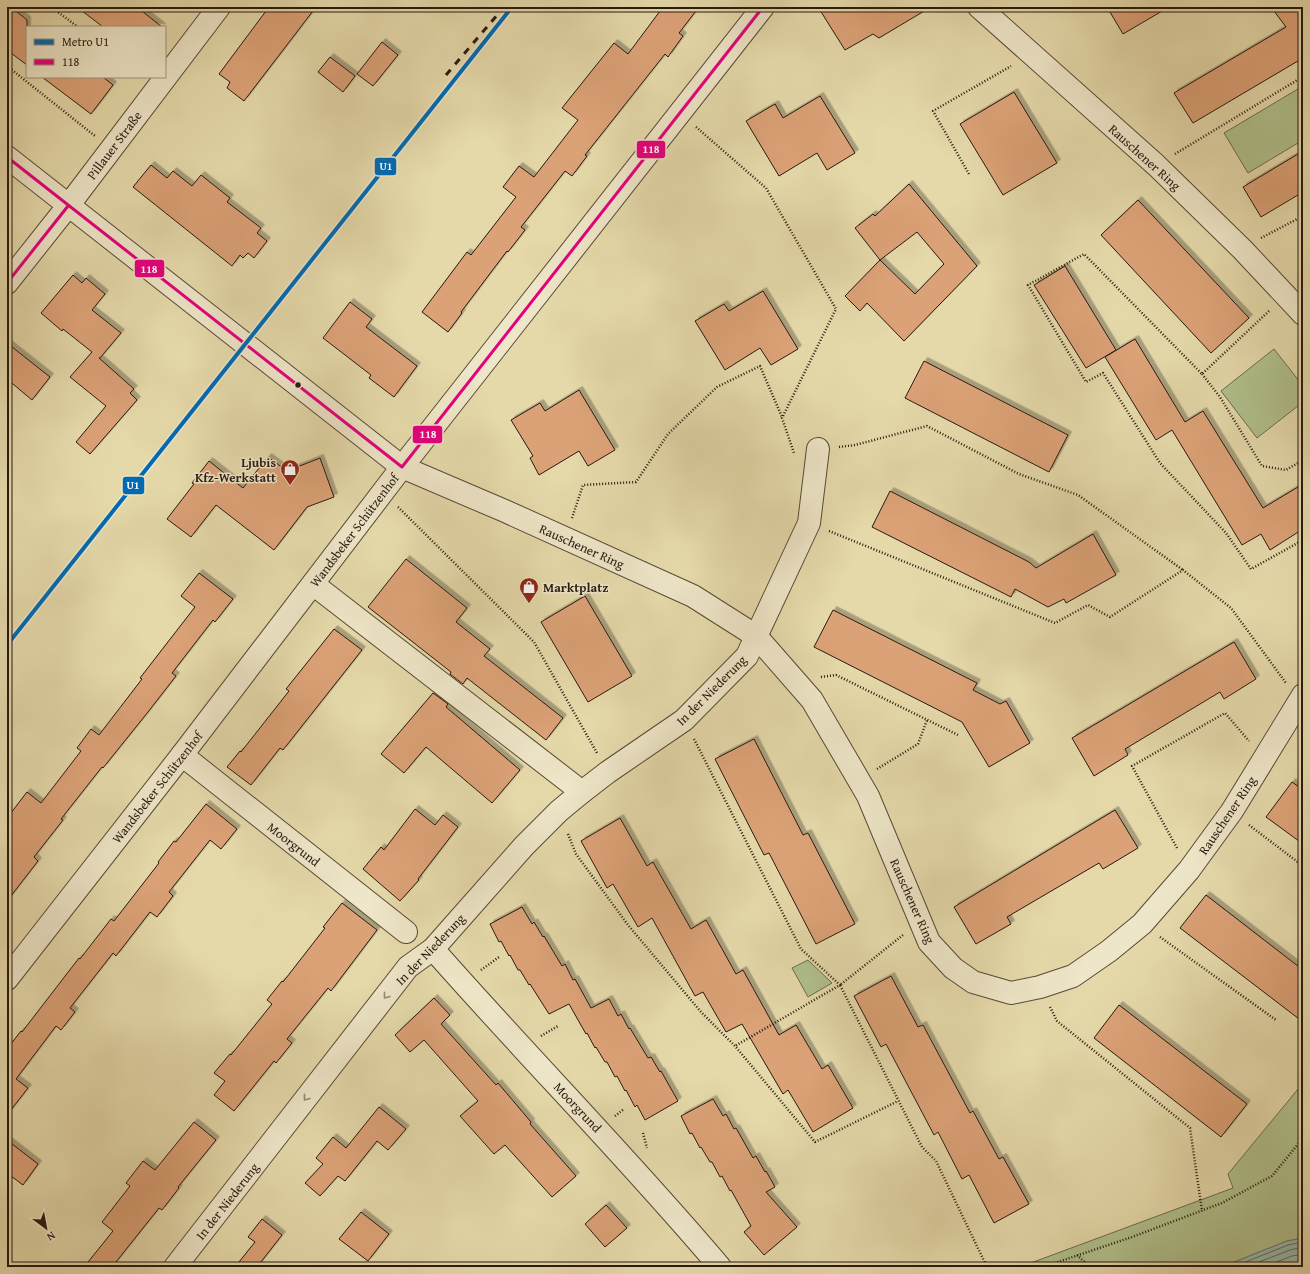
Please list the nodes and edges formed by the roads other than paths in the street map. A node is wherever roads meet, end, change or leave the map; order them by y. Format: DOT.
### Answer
graph roads {
  1 [pos="219,7"];
  2 [pos="763,7"];
  3 [pos="979,7"];
  4 [pos="166,77"];
  5 [pos="165,78"];
  6 [pos="7,157"];
  7 [pos="68,206"];
  8 [pos="7,283"];
  9 [pos="1303,314"];
  10 [pos="818,449"];
  11 [pos="402,467"];
  12 [pos="313,584"];
  13 [pos="756,636"];
  14 [pos="1301,698"];
  15 [pos="182,755"];
  16 [pos="582,792"];
  17 [pos="406,932"];
  18 [pos="433,949"];
  19 [pos="7,979"];
  20 [pos="175,1267"];
  21 [pos="720,1267"];
  1 -- 4 [label="street, Pillauer Straße"];
  2 -- 11 [label="street, Wandsbeker Schützenhof"];
  3 -- 9 [label="street, Rauschener Ring"];
  5 -- 7 [label="street, Pillauer Straße"];
  6 -- 7 [label="street, Rauschener Ring"];
  7 -- 8 [label="street, Pillauer Straße"];
  7 -- 11 [label="street, Rauschener Ring"];
  10 -- 13 [label="street"];
  11 -- 12 [label="street, Wandsbeker Schützenhof"];
  11 -- 13 [label="street, Rauschener Ring"];
  12 -- 15 [label="street, Wandsbeker Schützenhof"];
  12 -- 16 [label="street"];
  13 -- 14 [label="street, Rauschener Ring"];
  13 -- 16 [label="street, In der Niederung"];
  15 -- 17 [label="street, Moorgrund"];
  15 -- 19 [label="street, Wandsbeker Schützenhof"];
  16 -- 18 [label="street, In der Niederung"];
  18 -- 20 [label="street, In der Niederung, one-way"];
  18 -- 21 [label="street, Moorgrund"];
}
